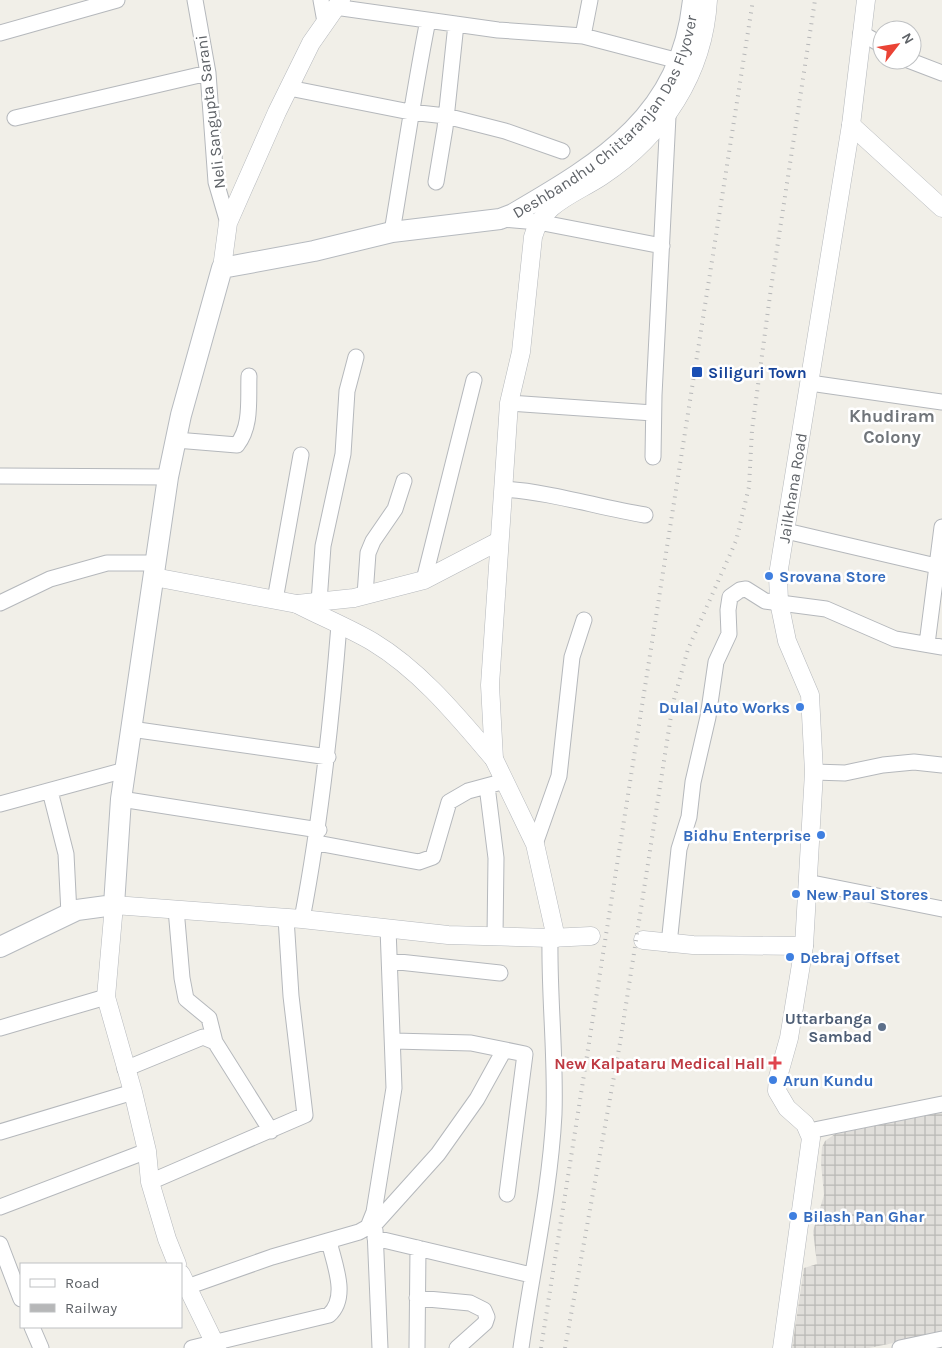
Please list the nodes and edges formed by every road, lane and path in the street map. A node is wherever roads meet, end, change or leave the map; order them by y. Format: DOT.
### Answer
graph roads {
  1 [pos="117,0"];
  2 [pos="590,0"];
  3 [pos="693,0"];
  4 [pos="708,0"];
  5 [pos="866,0"];
  6 [pos="196,1"];
  7 [pos="332,2"];
  8 [pos="428,20"];
  9 [pos="456,24"];
  10 [pos="0,33"];
  11 [pos="861,33"];
  12 [pos="583,36"];
  13 [pos="872,39"];
  14 [pos="675,60"];
  15 [pos="922,66"];
  16 [pos="208,73"];
  17 [pos="942,74"];
  18 [pos="289,88"];
  19 [pos="410,112"];
  20 [pos="446,116"];
  21 [pos="668,116"];
  22 [pos="15,118"];
  23 [pos="851,125"];
  24 [pos="562,151"];
  25 [pos="436,182"];
  26 [pos="942,208"];
  27 [pos="500,219"];
  28 [pos="538,222"];
  29 [pos="228,223"];
  30 [pos="392,232"];
  31 [pos="662,246"];
  32 [pos="222,268"];
  33 [pos="356,357"];
  34 [pos="249,376"];
  35 [pos="474,380"];
  36 [pos="810,383"];
  37 [pos="942,402"];
  38 [pos="509,403"];
  39 [pos="653,413"];
  40 [pos="176,440"];
  41 [pos="301,456"];
  42 [pos="653,457"];
  43 [pos="0,476"];
  44 [pos="168,477"];
  45 [pos="404,481"];
  46 [pos="503,489"];
  47 [pos="645,515"];
  48 [pos="942,527"];
  49 [pos="786,532"];
  50 [pos="499,541"];
  51 [pos="936,566"];
  52 [pos="155,570"];
  53 [pos="424,580"];
  54 [pos="364,595"];
  55 [pos="275,600"];
  56 [pos="318,602"];
  57 [pos="779,602"];
  58 [pos="0,604"];
  59 [pos="297,604"];
  60 [pos="584,620"];
  61 [pos="339,625"];
  62 [pos="927,644"];
  63 [pos="942,647"];
  64 [pos="131,728"];
  65 [pos="328,757"];
  66 [pos="494,759"];
  67 [pos="942,765"];
  68 [pos="125,770"];
  69 [pos="814,772"];
  70 [pos="505,780"];
  71 [pos="487,786"];
  72 [pos="50,791"];
  73 [pos="121,799"];
  74 [pos="0,804"];
  75 [pos="318,836"];
  76 [pos="536,844"];
  77 [pos="807,882"];
  78 [pos="114,905"];
  79 [pos="176,909"];
  80 [pos="942,909"];
  81 [pos="69,914"];
  82 [pos="294,918"];
  83 [pos="388,928"];
  84 [pos="495,936"];
  85 [pos="591,936"];
  86 [pos="553,938"];
  87 [pos="643,940"];
  88 [pos="670,944"];
  89 [pos="804,946"];
  90 [pos="0,947"];
  91 [pos="390,961"];
  92 [pos="500,973"];
  93 [pos="106,997"];
  94 [pos="0,1028"];
  95 [pos="394,1041"];
  96 [pos="215,1042"];
  97 [pos="504,1050"];
  98 [pos="125,1069"];
  99 [pos="133,1092"];
  100 [pos="942,1104"];
  101 [pos="271,1131"];
  102 [pos="809,1131"];
  103 [pos="0,1132"];
  104 [pos="147,1151"];
  105 [pos="150,1182"];
  106 [pos="507,1194"];
  107 [pos="0,1207"];
  108 [pos="375,1225"];
  109 [pos="329,1241"];
  110 [pos="0,1244"];
  111 [pos="418,1248"];
  112 [pos="177,1263"];
  113 [pos="531,1275"];
  114 [pos="184,1280"];
  115 [pos="20,1296"];
  116 [pos="417,1298"];
  117 [pos="32,1328"];
  118 [pos="942,1339"];
  119 [pos="41,1348"];
  120 [pos="192,1348"];
  121 [pos="217,1348"];
  122 [pos="380,1348"];
  123 [pos="417,1348"];
  124 [pos="457,1348"];
  125 [pos="521,1348"];
  126 [pos="782,1348"];
  127 [pos="900,1348"];
  1 -- 10 [label="street"];
  2 -- 12 [label="street"];
  3 -- 27 [label="main road, Deshbandhu Chittaranjan Das Flyover"];
  4 -- 21 [label="street"];
  5 -- 11 [label="street, Jailkhana Road"];
  6 -- 16 [label="street, Neli Sangupta Sarani"];
  7 -- 8 [label="street"];
  7 -- 18 [label="street"];
  8 -- 9 [label="street"];
  8 -- 19 [label="street"];
  9 -- 12 [label="street"];
  9 -- 20 [label="street"];
  11 -- 13 [label="street"];
  11 -- 23 [label="street, Jailkhana Road"];
  12 -- 14 [label="street"];
  15 -- 17 [label="street"];
  16 -- 22 [label="street"];
  16 -- 29 [label="street, Neli Sangupta Sarani"];
  18 -- 19 [label="street"];
  18 -- 29 [label="street"];
  19 -- 20 [label="street"];
  19 -- 30 [label="street"];
  20 -- 24 [label="street"];
  20 -- 25 [label="street"];
  21 -- 28 [label="street"];
  21 -- 31 [label="street"];
  23 -- 26 [label="street"];
  23 -- 36 [label="street, Jailkhana Road"];
  27 -- 28 [label="street"];
  27 -- 30 [label="main road, Deshbandhu Chittaranjan Das Flyover"];
  28 -- 31 [label="street"];
  28 -- 38 [label="street"];
  29 -- 32 [label="street"];
  30 -- 32 [label="main road, Deshbandhu Chittaranjan Das Flyover"];
  31 -- 39 [label="street"];
  32 -- 40 [label="main road"];
  33 -- 56 [label="street"];
  34 -- 40 [label="street"];
  35 -- 53 [label="street"];
  36 -- 37 [label="street"];
  36 -- 49 [label="street, Jailkhana Road"];
  38 -- 39 [label="street"];
  38 -- 46 [label="street"];
  39 -- 42 [label="street"];
  40 -- 44 [label="main road"];
  41 -- 55 [label="street"];
  43 -- 44 [label="street"];
  44 -- 52 [label="main road"];
  45 -- 54 [label="street"];
  46 -- 47 [label="street"];
  46 -- 50 [label="street"];
  48 -- 51 [label="street"];
  49 -- 51 [label="street"];
  49 -- 57 [label="street, Jailkhana Road"];
  50 -- 53 [label="street"];
  50 -- 66 [label="street"];
  51 -- 62 [label="street"];
  52 -- 55 [label="street"];
  52 -- 58 [label="street"];
  52 -- 64 [label="main road"];
  53 -- 54 [label="street"];
  54 -- 56 [label="street"];
  55 -- 59 [label="street"];
  56 -- 59 [label="street"];
  57 -- 62 [label="street"];
  57 -- 69 [label="street, Jailkhana Road"];
  57 -- 88 [label="street"];
  59 -- 61 [label="street"];
  60 -- 76 [label="street"];
  61 -- 65 [label="street"];
  61 -- 66 [label="street"];
  62 -- 63 [label="street"];
  64 -- 65 [label="street"];
  64 -- 68 [label="main road"];
  65 -- 75 [label="street"];
  66 -- 70 [label="street"];
  67 -- 69 [label="street"];
  68 -- 72 [label="street"];
  68 -- 73 [label="main road"];
  69 -- 77 [label="street, Jailkhana Road"];
  70 -- 71 [label="street"];
  70 -- 76 [label="street"];
  71 -- 75 [label="street"];
  71 -- 84 [label="street"];
  72 -- 74 [label="street"];
  72 -- 81 [label="street"];
  73 -- 75 [label="street"];
  73 -- 78 [label="main road"];
  75 -- 82 [label="street"];
  76 -- 86 [label="street"];
  77 -- 80 [label="street"];
  77 -- 89 [label="street, Jailkhana Road"];
  78 -- 79 [label="street"];
  78 -- 81 [label="main road"];
  78 -- 93 [label="street"];
  79 -- 82 [label="street"];
  79 -- 96 [label="street"];
  81 -- 90 [label="main road"];
  82 -- 83 [label="street"];
  82 -- 101 [label="street"];
  83 -- 84 [label="street"];
  83 -- 91 [label="street"];
  84 -- 86 [label="street"];
  85 -- 86 [label="street"];
  86 -- 113 [label="street"];
  87 -- 88 [label="street"];
  88 -- 89 [label="street"];
  89 -- 102 [label="street, Jailkhana Road"];
  91 -- 92 [label="street"];
  91 -- 95 [label="street"];
  93 -- 94 [label="street"];
  93 -- 98 [label="street"];
  95 -- 97 [label="street"];
  95 -- 108 [label="street"];
  96 -- 98 [label="street"];
  96 -- 101 [label="street"];
  97 -- 106 [label="street"];
  97 -- 108 [label="street"];
  98 -- 99 [label="street"];
  99 -- 103 [label="street"];
  99 -- 104 [label="street"];
  100 -- 102 [label="street"];
  101 -- 105 [label="street"];
  102 -- 126 [label="street"];
  104 -- 105 [label="street"];
  104 -- 107 [label="street"];
  105 -- 112 [label="street"];
  108 -- 109 [label="street"];
  108 -- 111 [label="street"];
  108 -- 122 [label="street"];
  109 -- 114 [label="street"];
  109 -- 120 [label="street"];
  110 -- 115 [label="street"];
  111 -- 113 [label="street"];
  111 -- 116 [label="street"];
  113 -- 125 [label="street"];
  114 -- 121 [label="street"];
  116 -- 123 [label="street"];
  116 -- 124 [label="street"];
  117 -- 119 [label="street"];
  118 -- 127 [label="street"];
}
